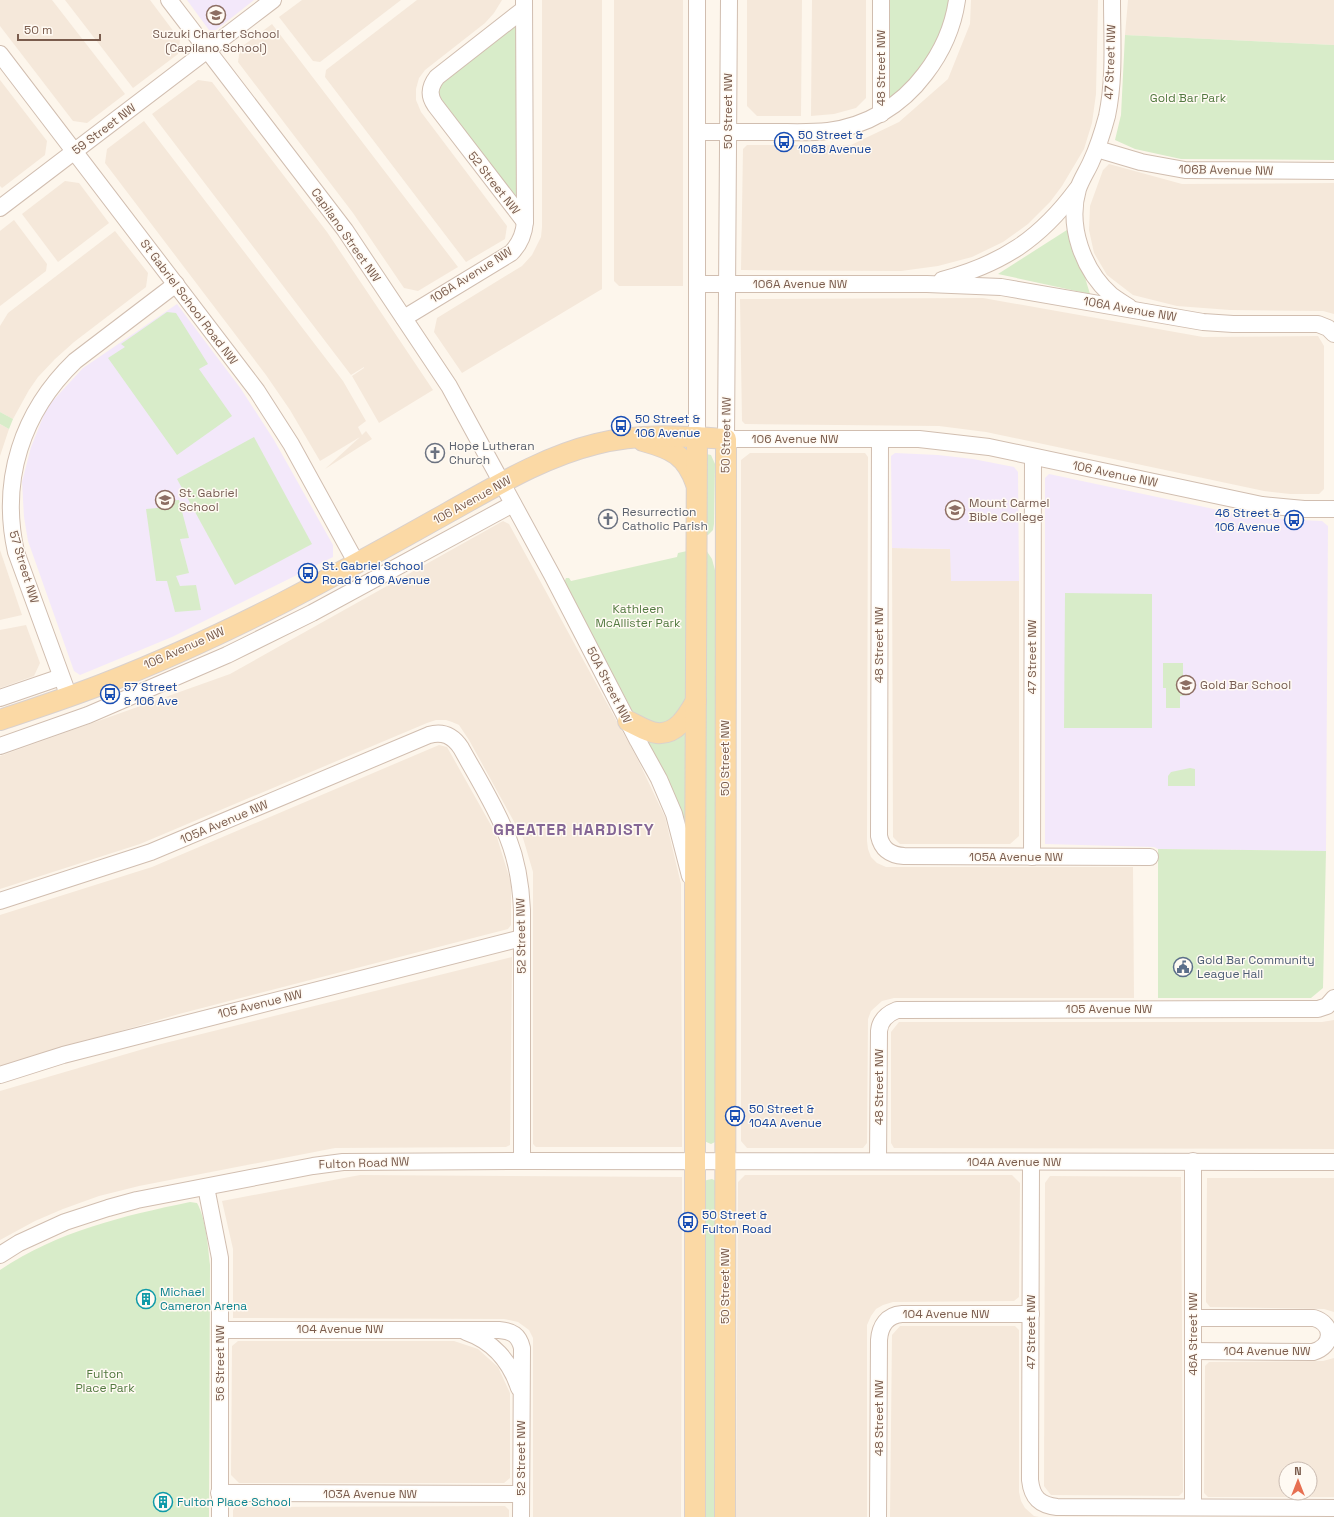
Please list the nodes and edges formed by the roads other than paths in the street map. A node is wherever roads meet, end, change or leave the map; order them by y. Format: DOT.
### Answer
graph roads {
  1 [pos="170,0"];
  2 [pos="274,0"];
  3 [pos="697,0"];
  4 [pos="729,0"];
  5 [pos="881,0"];
  6 [pos="957,0"];
  7 [pos="1112,0"];
  8 [pos="524,5"];
  9 [pos="208,50"];
  10 [pos="0,54"];
  11 [pos="881,114"];
  12 [pos="698,132"];
  13 [pos="728,132"];
  14 [pos="1097,149"];
  15 [pos="74,151"];
  16 [pos="1334,171"];
  17 [pos="1078,187"];
  18 [pos="0,208"];
  19 [pos="525,222"];
  20 [pos="176,284"];
  21 [pos="698,284"];
  22 [pos="728,284"];
  23 [pos="927,284"];
  24 [pos="1135,311"];
  25 [pos="404,318"];
  26 [pos="1333,333"];
  27 [pos="697,437"];
  28 [pos="630,438"];
  29 [pos="726,439"];
  30 [pos="880,439"];
  31 [pos="1033,457"];
  32 [pos="502,483"];
  33 [pos="698,490"];
  34 [pos="513,504"];
  35 [pos="1334,509"];
  36 [pos="357,564"];
  37 [pos="61,677"];
  38 [pos="69,697"];
  39 [pos="0,698"];
  40 [pos="696,701"];
  41 [pos="0,720"];
  42 [pos="628,721"];
  43 [pos="443,734"];
  44 [pos="0,746"];
  45 [pos="884,849"];
  46 [pos="1032,857"];
  47 [pos="1150,857"];
  48 [pos="695,895"];
  49 [pos="0,901"];
  50 [pos="522,938"];
  51 [pos="1332,1001"];
  52 [pos="887,1015"];
  53 [pos="0,1075"];
  54 [pos="522,1161"];
  55 [pos="725,1161"];
  56 [pos="878,1161"];
  57 [pos="695,1162"];
  58 [pos="1031,1162"];
  59 [pos="1193,1162"];
  60 [pos="1334,1162"];
  61 [pos="206,1187"];
  62 [pos="0,1255"];
  63 [pos="1031,1314"];
  64 [pos="1194,1318"];
  65 [pos="887,1320"];
  66 [pos="220,1330"];
  67 [pos="460,1330"];
  68 [pos="517,1336"];
  69 [pos="1193,1351"];
  70 [pos="499,1353"];
  71 [pos="521,1398"];
  72 [pos="220,1493"];
  73 [pos="521,1494"];
  74 [pos="1193,1507"];
  75 [pos="1334,1508"];
  76 [pos="220,1517"];
  77 [pos="521,1517"];
  78 [pos="695,1517"];
  79 [pos="725,1517"];
  80 [pos="878,1517"];
  1 -- 9 [label="street, Capilano Street NW"];
  2 -- 9 [label="street, 59 Street NW"];
  3 -- 12 [label="street"];
  4 -- 13 [label="street, 50 Street NW"];
  5 -- 11 [label="street, 48 Street NW"];
  6 -- 11 [label="street, 48 Street NW"];
  7 -- 14 [label="street, 47 Street NW"];
  8 -- 19 [label="street, 52 Street NW"];
  8 -- 19 [label="street, 52 Street NW"];
  9 -- 15 [label="street, 59 Street NW"];
  9 -- 25 [label="street, Capilano Street NW"];
  10 -- 15 [label="street, St Gabriel School Road NW"];
  11 -- 13 [label="street"];
  12 -- 13 [label="street"];
  12 -- 21 [label="street"];
  13 -- 22 [label="street, 50 Street NW"];
  14 -- 16 [label="street, 106B Avenue NW"];
  14 -- 17 [label="street, 47 Street NW"];
  15 -- 18 [label="street, 59 Street NW"];
  15 -- 20 [label="street, St Gabriel School Road NW"];
  17 -- 23 [label="street, 106A Avenue NW"];
  17 -- 24 [label="street, 47 Street NW"];
  19 -- 25 [label="street, 106A Avenue NW"];
  20 -- 36 [label="street, St Gabriel School Road NW"];
  20 -- 37 [label="street, 57 Street NW"];
  21 -- 22 [label="street, 106A Avenue NW"];
  21 -- 27 [label="street"];
  22 -- 23 [label="street, 106A Avenue NW"];
  22 -- 29 [label="street, 50 Street NW"];
  23 -- 24 [label="street, 106A Avenue NW"];
  24 -- 26 [label="street, 106A Avenue NW"];
  25 -- 32 [label="street, Capilano Street NW"];
  27 -- 28 [label="main road, 106 Avenue NW"];
  27 -- 29 [label="main road, 106 Avenue NW"];
  27 -- 33 [label="main road"];
  28 -- 32 [label="main road, 106 Avenue NW"];
  28 -- 33 [label="main road"];
  29 -- 30 [label="street, 106 Avenue NW"];
  29 -- 55 [label="main road, 50 Street NW"];
  30 -- 31 [label="street, 106 Avenue NW"];
  30 -- 45 [label="street, 48 Street NW"];
  31 -- 35 [label="street, 106 Avenue NW"];
  31 -- 46 [label="street, 47 Street NW"];
  32 -- 34 [label="street, 50A Street NW"];
  32 -- 36 [label="main road, 106 Avenue NW"];
  33 -- 40 [label="main road"];
  34 -- 42 [label="street, 50A Street NW"];
  34 -- 44 [label="street, 106 Avenue NW"];
  36 -- 38 [label="main road, 106 Avenue NW"];
  37 -- 38 [label="street, 57 Street NW"];
  37 -- 39 [label="street"];
  38 -- 41 [label="main road, 106 Avenue NW"];
  40 -- 42 [label="main road"];
  40 -- 48 [label="main road"];
  42 -- 48 [label="street, 50A Street NW"];
  43 -- 49 [label="street, 105A Avenue NW"];
  43 -- 50 [label="street, 52 Street NW"];
  45 -- 46 [label="street, 105A Avenue NW"];
  46 -- 47 [label="street, 105A Avenue NW"];
  48 -- 57 [label="main road"];
  50 -- 53 [label="street, 105 Avenue NW"];
  50 -- 54 [label="street, 52 Street NW"];
  51 -- 52 [label="street, 105 Avenue NW"];
  52 -- 56 [label="street, 48 Street NW"];
  54 -- 57 [label="street, Fulton Road NW"];
  54 -- 61 [label="street, Fulton Road NW"];
  55 -- 56 [label="street, 104A Avenue NW"];
  55 -- 57 [label="street, 104A Avenue NW"];
  55 -- 79 [label="main road, 50 Street NW"];
  56 -- 58 [label="street, 104A Avenue NW"];
  57 -- 78 [label="main road"];
  58 -- 59 [label="street, 104A Avenue NW"];
  58 -- 63 [label="street, 47 Street NW"];
  59 -- 60 [label="street, 104A Avenue NW"];
  59 -- 64 [label="street, 46A Street NW"];
  61 -- 62 [label="street, Fulton Road NW"];
  61 -- 66 [label="street, 56 Street NW"];
  63 -- 65 [label="street, 104 Avenue NW"];
  63 -- 74 [label="street, 47 Street NW"];
  64 -- 69 [label="street, 46A Street NW"];
  64 -- 69 [label="street, 104 Avenue NW"];
  65 -- 80 [label="street, 48 Street NW"];
  66 -- 67 [label="street, 104 Avenue NW"];
  66 -- 72 [label="street, 56 Street NW"];
  67 -- 68 [label="street, 104 Avenue NW"];
  67 -- 70 [label="street, 104 Avenue NW"];
  68 -- 71 [label="street, 52 Street NW"];
  69 -- 74 [label="street, 46A Street NW"];
  70 -- 71 [label="street, 52 Street NW"];
  71 -- 73 [label="street, 52 Street NW"];
  72 -- 73 [label="street, 103A Avenue NW"];
  72 -- 76 [label="street, 56 Street NW"];
  73 -- 77 [label="street, 52 Street NW"];
  74 -- 75 [label="street"];
}
